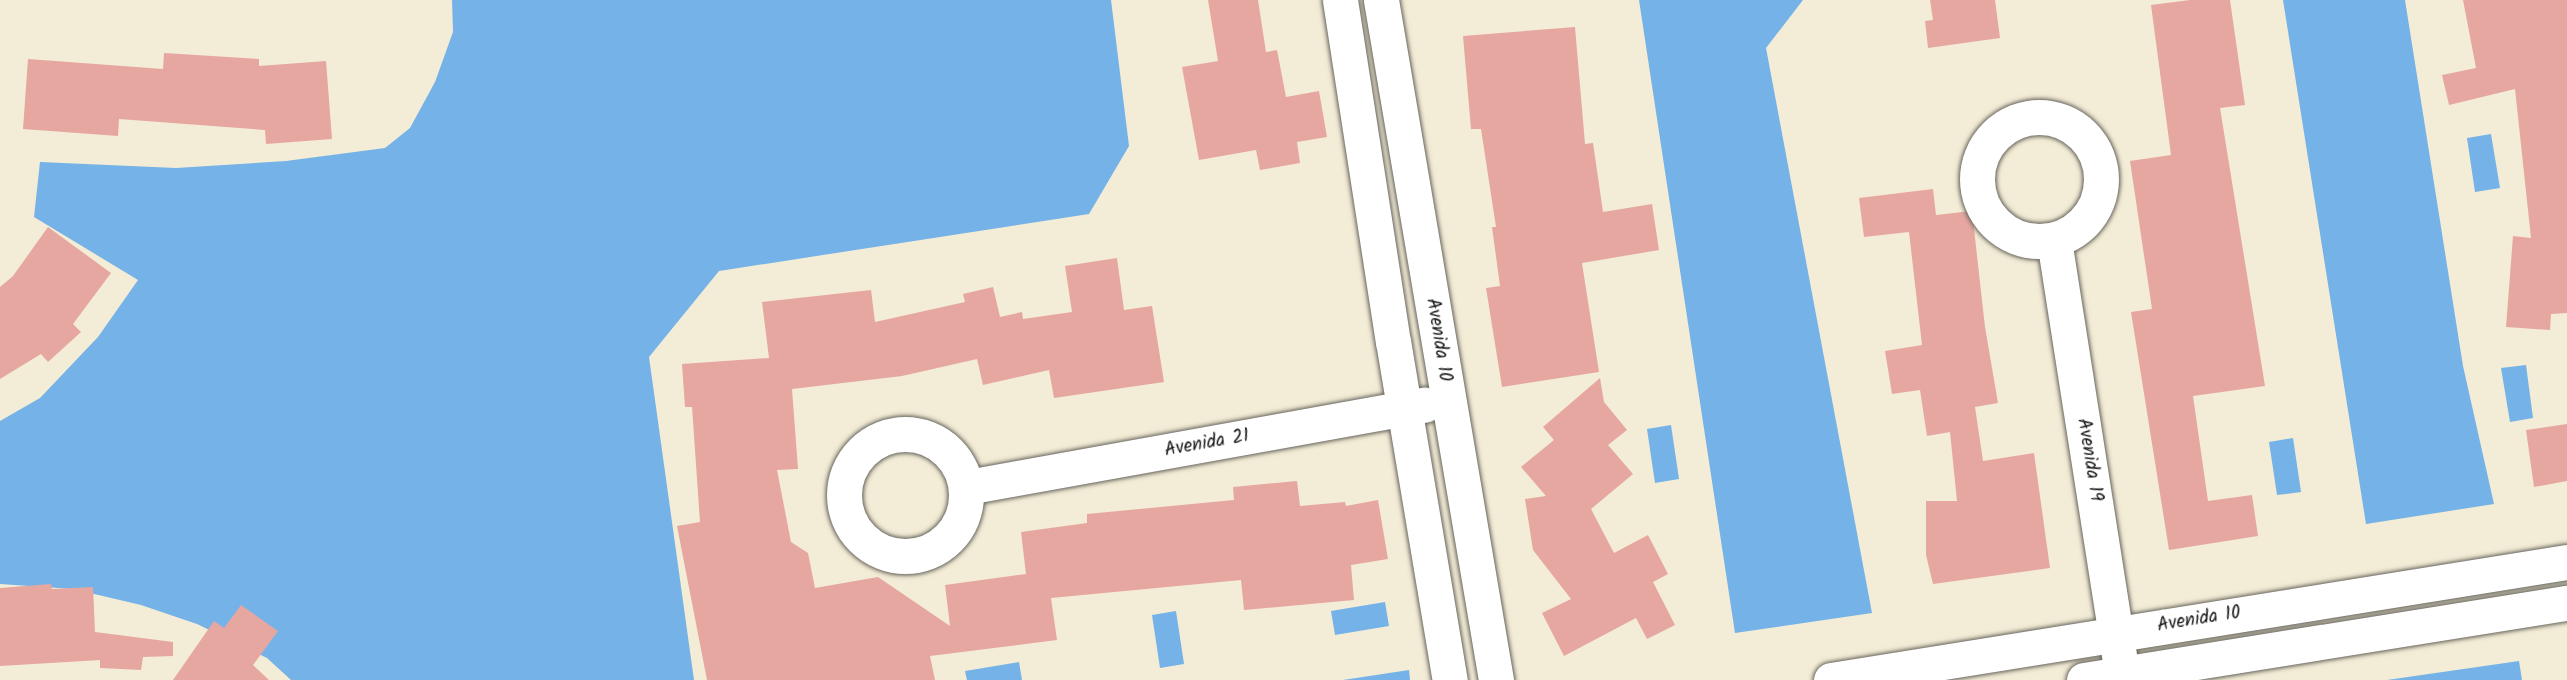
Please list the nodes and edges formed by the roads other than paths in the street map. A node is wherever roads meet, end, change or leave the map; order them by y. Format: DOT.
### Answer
graph roads {
  1 [pos="1340,0"];
  2 [pos="1381,0"];
  3 [pos="2054,240"];
  4 [pos="1448,400"];
  5 [pos="1404,409"];
  6 [pos="967,487"];
  7 [pos="2567,562"];
  8 [pos="2432,583"];
  9 [pos="2567,603"];
  10 [pos="2439,623"];
  11 [pos="2116,633"];
  12 [pos="2122,677"];
  13 [pos="1450,680"];
  14 [pos="1496,680"];
  15 [pos="1831,680"];
  16 [pos="2084,680"];
  1 -- 5 [label="street"];
  2 -- 4 [label="street, Avenida 10"];
  3 -- 11 [label="street, Avenida 19"];
  4 -- 5 [label="street, Avenida 21"];
  4 -- 14 [label="street, Avenida 10"];
  5 -- 6 [label="street, Avenida 21"];
  5 -- 13 [label="street"];
  7 -- 8 [label="street, Avenida 10"];
  8 -- 10 [label="street"];
  8 -- 11 [label="street, Avenida 10"];
  9 -- 10 [label="street"];
  10 -- 12 [label="street"];
  11 -- 12 [label="street, Avenida 19"];
  11 -- 15 [label="street, Avenida 10"];
  12 -- 16 [label="street"];
}
